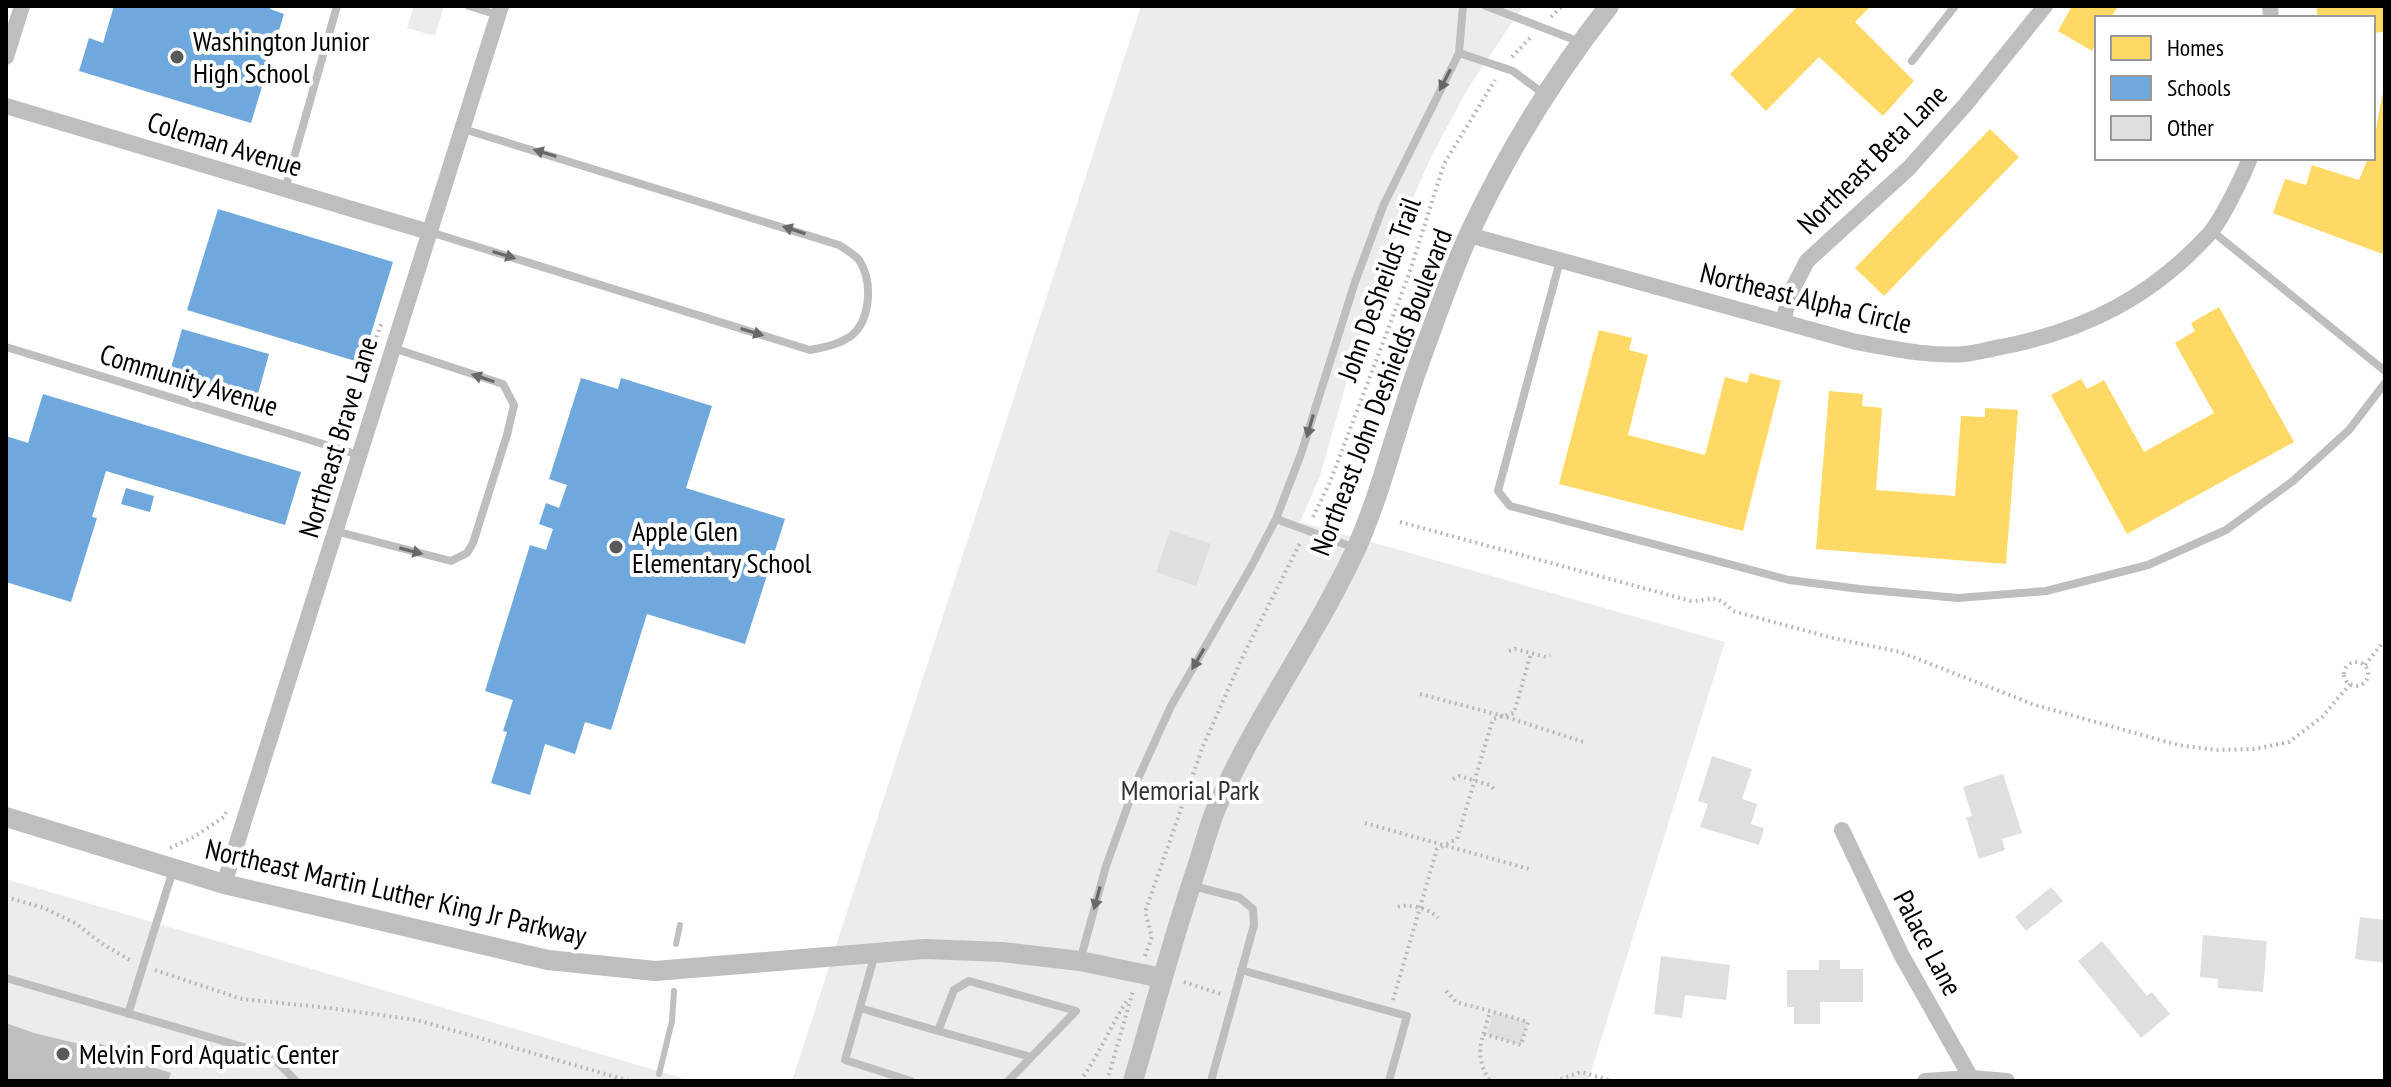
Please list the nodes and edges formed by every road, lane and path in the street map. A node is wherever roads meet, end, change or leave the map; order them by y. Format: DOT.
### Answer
graph roads {
  1 [pos="22,6"];
  2 [pos="337,6"];
  3 [pos="469,6"];
  4 [pos="1463,6"];
  5 [pos="1486,6"];
  6 [pos="1562,6"];
  7 [pos="1609,6"];
  8 [pos="1955,6"];
  9 [pos="2045,6"];
  10 [pos="499,10"];
  11 [pos="1550,18"];
  12 [pos="1534,34"];
  13 [pos="1581,42"];
  14 [pos="1459,53"];
  15 [pos="6,57"];
  16 [pos="1512,58"];
  17 [pos="1912,61"];
  18 [pos="1495,80"];
  19 [pos="1545,95"];
  20 [pos="6,106"];
  21 [pos="460,128"];
  22 [pos="2249,160"];
  23 [pos="285,189"];
  24 [pos="2212,231"];
  25 [pos="429,232"];
  26 [pos="1469,235"];
  27 [pos="1560,261"];
  28 [pos="1783,321"];
  29 [pos="6,347"];
  30 [pos="393,348"];
  31 [pos="2385,371"];
  32 [pos="2385,383"];
  33 [pos="359,455"];
  34 [pos="1313,517"];
  35 [pos="1276,519"];
  36 [pos="1400,522"];
  37 [pos="335,531"];
  38 [pos="1304,535"];
  39 [pos="1356,548"];
  40 [pos="2385,640"];
  41 [pos="1512,648"];
  42 [pos="1531,653"];
  43 [pos="1548,658"];
  44 [pos="2365,665"];
  45 [pos="2350,684"];
  46 [pos="1420,694"];
  47 [pos="1503,716"];
  48 [pos="1587,743"];
  49 [pos="1453,779"];
  50 [pos="1475,782"];
  51 [pos="1493,786"];
  52 [pos="6,817"];
  53 [pos="1365,823"];
  54 [pos="1842,830"];
  55 [pos="1446,845"];
  56 [pos="1529,869"];
  57 [pos="173,870"];
  58 [pos="224,884"];
  59 [pos="1190,885"];
  60 [pos="6,897"];
  61 [pos="1401,904"];
  62 [pos="1419,909"];
  63 [pos="1437,914"];
  64 [pos="1147,948"];
  65 [pos="875,952"];
  66 [pos="1080,961"];
  67 [pos="143,965"];
  68 [pos="1241,970"];
  69 [pos="6,978"];
  70 [pos="1162,978"];
  71 [pos="1184,982"];
  72 [pos="1446,991"];
  73 [pos="1234,998"];
  74 [pos="860,1008"];
  75 [pos="1490,1011"];
  76 [pos="1390,1012"];
  77 [pos="128,1014"];
  78 [pos="938,1031"];
  79 [pos="1484,1034"];
  80 [pos="1031,1057"];
  81 [pos="1971,1078"];
  82 [pos="296,1081"];
  83 [pos="630,1081"];
  84 [pos="911,1081"];
  85 [pos="1008,1081"];
  86 [pos="1080,1081"];
  87 [pos="1107,1081"];
  88 [pos="1133,1081"];
  89 [pos="1211,1081"];
  90 [pos="1389,1081"];
  91 [pos="1490,1081"];
  92 [pos="1555,1081"];
  93 [pos="1612,1081"];
  94 [pos="1925,1081"];
  95 [pos="2007,1081"];
  1 -- 15 [label="street"];
  2 -- 23 [label="lane"];
  3 -- 10 [label="lane"];
  4 -- 14 [label="lane"];
  5 -- 13 [label="lane"];
  6 -- 11 [label="path"];
  7 -- 13 [label="street, Northeast John Deshields Boulevard"];
  8 -- 17 [label="lane"];
  9 -- 28 [label="street, Northeast Beta Lane"];
  10 -- 21 [label="street, Northeast Brave Lane"];
  12 -- 16 [label="path"];
  13 -- 19 [label="street, Northeast John Deshields Boulevard"];
  14 -- 19 [label="lane"];
  14 -- 35 [label="lane, one-way"];
  18 -- 34 [label="path, John DeSheilds Trail"];
  19 -- 26 [label="street, Northeast John Deshields Boulevard"];
  20 -- 23 [label="street, Coleman Avenue"];
  21 -- 25 [label="street, Northeast Brave Lane"];
  25 -- 21 [label="lane, one-way"];
  22 -- 24 [label="street, Northeast Alpha Circle"];
  23 -- 25 [label="street, Coleman Avenue"];
  24 -- 28 [label="street, Northeast Alpha Circle"];
  24 -- 31 [label="lane"];
  25 -- 30 [label="street, Northeast Brave Lane"];
  26 -- 27 [label="street, Northeast Alpha Circle"];
  26 -- 39 [label="street, Northeast John Deshields Boulevard"];
  27 -- 28 [label="street, Northeast Alpha Circle"];
  27 -- 32 [label="lane"];
  29 -- 33 [label="lane, Community Avenue"];
  30 -- 33 [label="street, Northeast Brave Lane"];
  37 -- 30 [label="lane, one-way"];
  33 -- 37 [label="street, Northeast Brave Lane"];
  35 -- 39 [label="lane"];
  35 -- 66 [label="lane, one-way"];
  36 -- 45 [label="path"];
  37 -- 58 [label="street, Northeast Brave Lane"];
  38 -- 64 [label="path"];
  39 -- 59 [label="street, Northeast John Deshields Boulevard"];
  40 -- 44 [label="path"];
  41 -- 42 [label="path"];
  42 -- 43 [label="path"];
  42 -- 47 [label="path"];
  44 -- 45 [label="path"];
  44 -- 45 [label="path"];
  46 -- 47 [label="path"];
  47 -- 48 [label="path"];
  47 -- 50 [label="path"];
  49 -- 50 [label="path"];
  50 -- 51 [label="path"];
  50 -- 55 [label="path"];
  52 -- 57 [label="street, Northeast Martin Luther King Jr Parkway"];
  53 -- 55 [label="path"];
  54 -- 81 [label="street, Palace Lane"];
  55 -- 56 [label="path"];
  55 -- 62 [label="path"];
  57 -- 58 [label="street, Northeast Martin Luther King Jr Parkway"];
  57 -- 67 [label="lane"];
  58 -- 65 [label="street, Northeast Martin Luther King Jr Parkway"];
  59 -- 68 [label="lane"];
  59 -- 70 [label="street, Northeast John Deshields Boulevard"];
  60 -- 67 [label="path"];
  61 -- 62 [label="path"];
  62 -- 63 [label="path"];
  62 -- 76 [label="path"];
  65 -- 66 [label="street, Northeast Martin Luther King Jr Parkway"];
  65 -- 74 [label="lane"];
  66 -- 70 [label="street, Northeast Martin Luther King Jr Parkway"];
  67 -- 77 [label="lane"];
  67 -- 83 [label="path"];
  68 -- 73 [label="lane"];
  68 -- 76 [label="lane"];
  69 -- 77 [label="lane"];
  70 -- 88 [label="street, Northeast John Deshields Boulevard"];
  71 -- 73 [label="path"];
  72 -- 75 [label="path"];
  73 -- 89 [label="lane"];
  74 -- 78 [label="lane"];
  74 -- 84 [label="lane"];
  75 -- 79 [label="path"];
  75 -- 79 [label="path"];
  76 -- 90 [label="lane"];
  77 -- 82 [label="lane"];
  78 -- 80 [label="lane"];
  78 -- 80 [label="lane"];
  79 -- 91 [label="path"];
  80 -- 85 [label="lane"];
  81 -- 94 [label="street"];
  81 -- 95 [label="street"];
  86 -- 87 [label="path"];
  92 -- 93 [label="path"];
}
